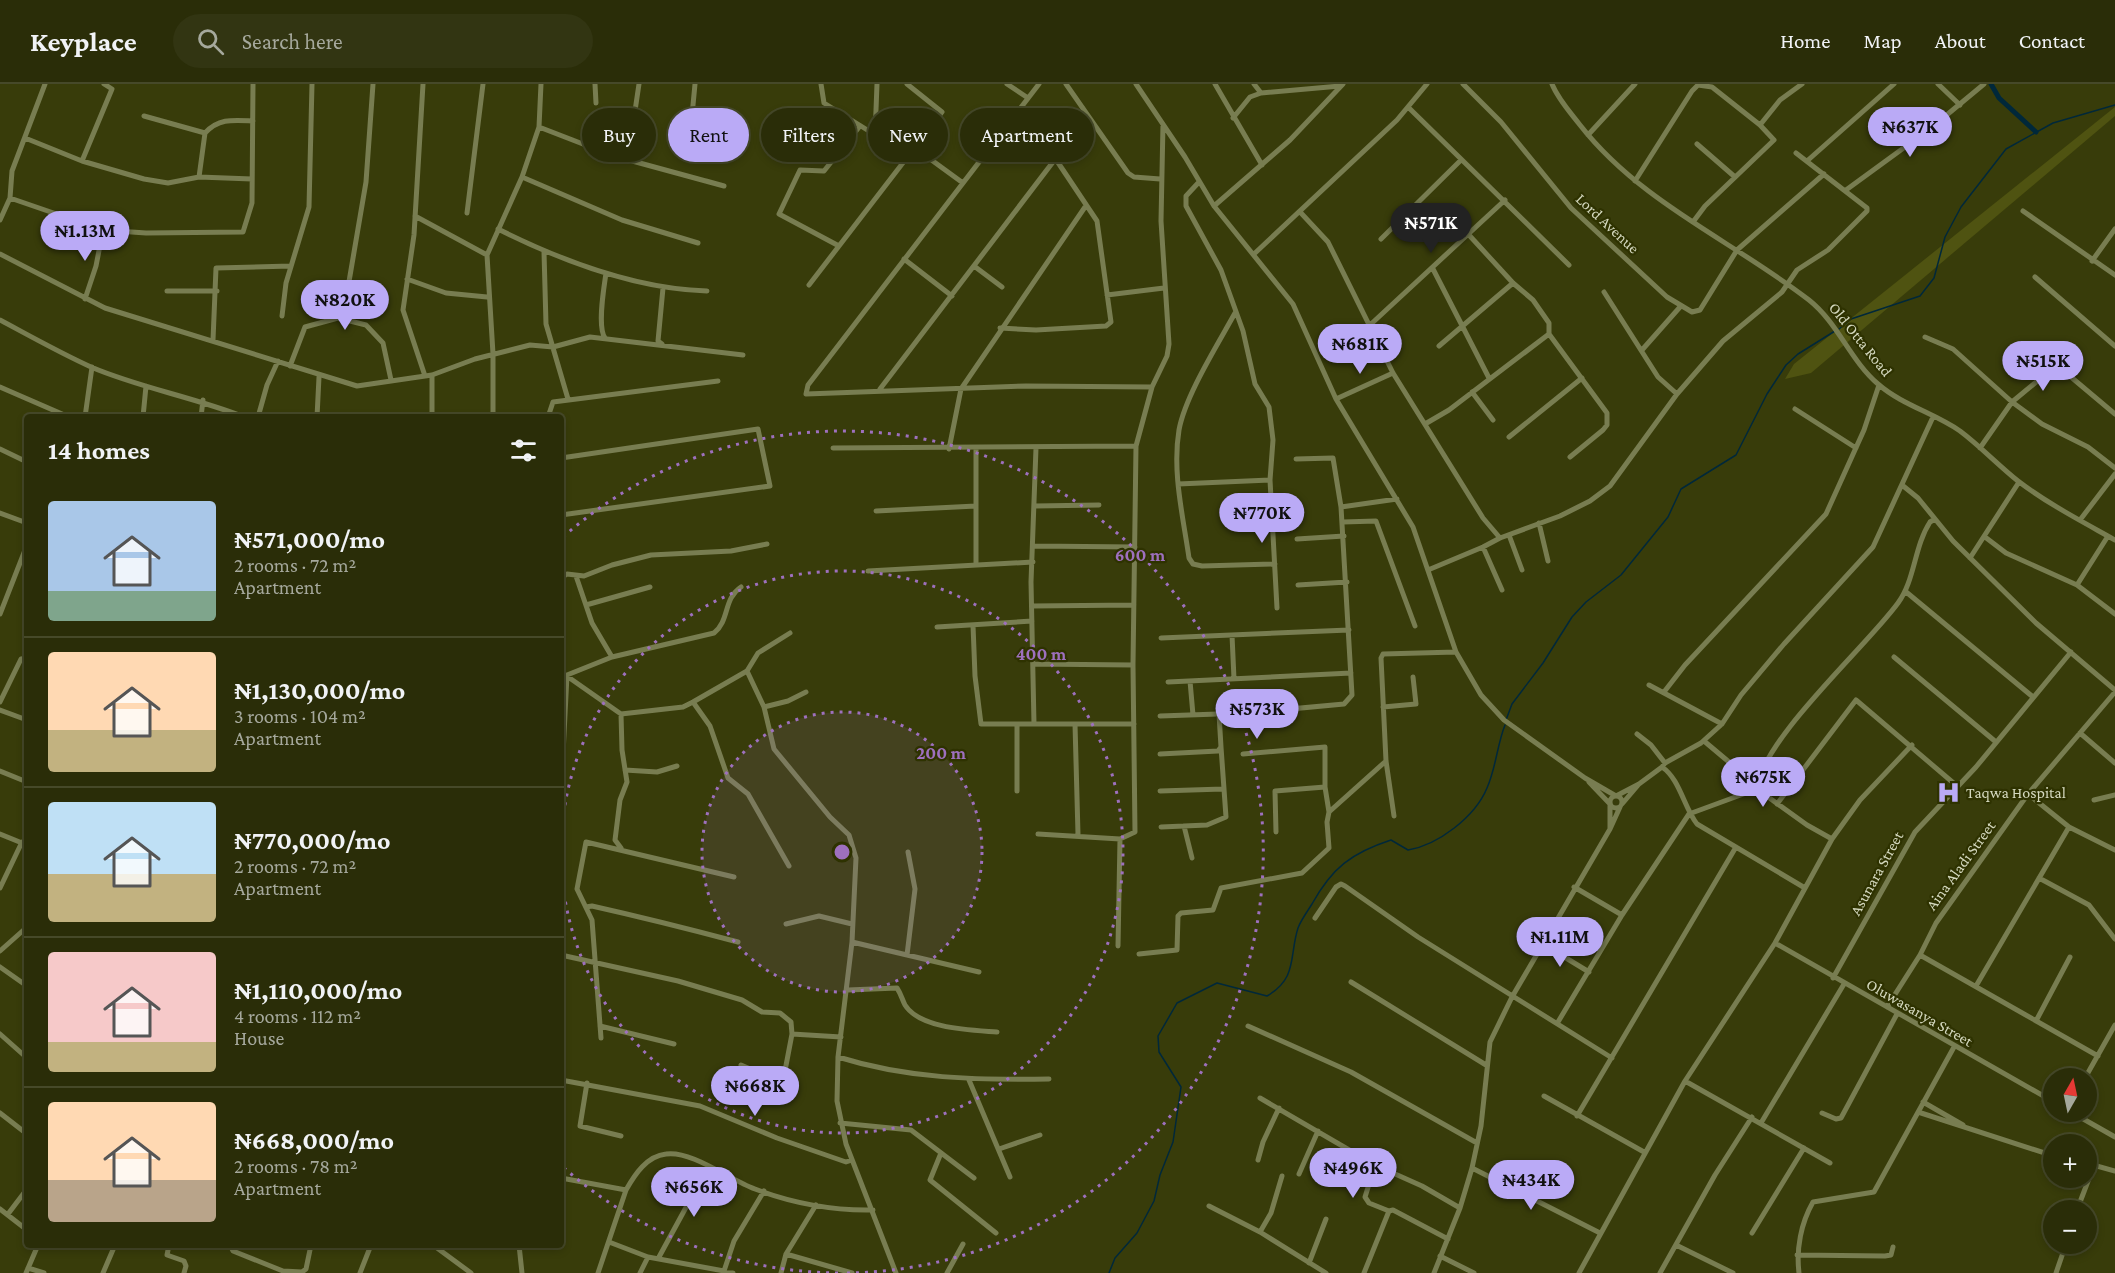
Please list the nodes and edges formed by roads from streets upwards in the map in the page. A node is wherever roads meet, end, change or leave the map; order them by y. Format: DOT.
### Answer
graph roads {
  1 [pos="45,84"];
  2 [pos="104,84"];
  3 [pos="253,84"];
  4 [pos="312,84"];
  5 [pos="373,84"];
  6 [pos="423,84"];
  7 [pos="483,84"];
  8 [pos="541,84"];
  9 [pos="595,84"];
  10 [pos="639,84"];
  11 [pos="695,84"];
  12 [pos="821,84"];
  13 [pos="877,84"];
  14 [pos="907,84"];
  15 [pos="1007,84"];
  16 [pos="1039,84"];
  17 [pos="1066,84"];
  18 [pos="1136,84"];
  19 [pos="1215,84"];
  20 [pos="1427,84"];
  21 [pos="1463,84"];
  22 [pos="1552,84"];
  23 [pos="1803,84"];
  24 [pos="1894,84"];
  25 [pos="1938,84"];
  26 [pos="1984,84"];
  27 [pos="1254,85"];
  28 [pos="1342,85"];
  29 [pos="1632,85"];
  30 [pos="1713,86"];
  31 [pos="1261,93"];
  32 [pos="1250,97"];
  33 [pos="1028,98"];
  34 [pos="596,103"];
  35 [pos="1960,105"];
  36 [pos="1408,107"];
  37 [pos="635,108"];
  38 [pos="693,108"];
  39 [pos="876,108"];
  40 [pos="937,108"];
  41 [pos="1082,108"];
  42 [pos="144,116"];
  43 [pos="1233,118"];
  44 [pos="253,121"];
  45 [pos="1163,123"];
  46 [pos="1094,125"];
  47 [pos="1760,125"];
  48 [pos="860,126"];
  49 [pos="539,127"];
  50 [pos="868,131"];
  51 [pos="205,133"];
  52 [pos="1588,135"];
  53 [pos="25,138"];
  54 [pos="1697,144"];
  55 [pos="1796,153"];
  56 [pos="1461,160"];
  57 [pos="82,161"];
  58 [pos="1807,161"];
  59 [pos="904,162"];
  60 [pos="934,162"];
  61 [pos="1052,162"];
  62 [pos="1057,162"];
  63 [pos="1263,165"];
  64 [pos="1824,174"];
  65 [pos="199,177"];
  66 [pos="522,177"];
  67 [pos="1735,177"];
  68 [pos="252,179"];
  69 [pos="1160,180"];
  70 [pos="706,181"];
  71 [pos="1199,182"];
  72 [pos="1635,182"];
  73 [pos="963,183"];
  74 [pos="1846,190"];
  75 [pos="10,198"];
  76 [pos="1505,200"];
  77 [pos="1214,206"];
  78 [pos="1085,207"];
  79 [pos="2023,211"];
  80 [pos="467,213"];
  81 [pos="1300,213"];
  82 [pos="415,216"];
  83 [pos="0,220"];
  84 [pos="1693,222"];
  85 [pos="498,229"];
  86 [pos="2115,229"];
  87 [pos="103,230"];
  88 [pos="1468,235"];
  89 [pos="1381,239"];
  90 [pos="698,243"];
  91 [pos="839,246"];
  92 [pos="1737,250"];
  93 [pos="544,252"];
  94 [pos="0,254"];
  95 [pos="1254,254"];
  96 [pos="486,255"];
  97 [pos="904,259"];
  98 [pos="2092,261"];
  99 [pos="1569,265"];
  100 [pos="291,266"];
  101 [pos="974,267"];
  102 [pos="1433,269"];
  103 [pos="606,273"];
  104 [pos="2115,275"];
  105 [pos="2035,277"];
  106 [pos="407,279"];
  107 [pos="1513,283"];
  108 [pos="1786,284"];
  109 [pos="809,285"];
  110 [pos="1002,287"];
  111 [pos="663,288"];
  112 [pos="1164,288"];
  113 [pos="167,291"];
  114 [pos="217,291"];
  115 [pos="707,291"];
  116 [pos="1604,292"];
  117 [pos="1107,295"];
  118 [pos="952,296"];
  119 [pos="487,297"];
  120 [pos="85,299"];
  121 [pos="1680,307"];
  122 [pos="1235,313"];
  123 [pos="282,316"];
  124 [pos="338,318"];
  125 [pos="0,320"];
  126 [pos="1370,325"];
  127 [pos="1463,327"];
  128 [pos="1000,328"];
  129 [pos="1549,334"];
  130 [pos="1925,337"];
  131 [pos="609,339"];
  132 [pos="213,340"];
  133 [pos="664,345"];
  134 [pos="1439,346"];
  135 [pos="2115,346"];
  136 [pos="553,347"];
  137 [pos="1642,350"];
  138 [pos="493,354"];
  139 [pos="743,355"];
  140 [pos="278,361"];
  141 [pos="290,366"];
  142 [pos="92,367"];
  143 [pos="1394,373"];
  144 [pos="432,375"];
  145 [pos="319,376"];
  146 [pos="425,376"];
  147 [pos="1489,378"];
  148 [pos="1582,378"];
  149 [pos="391,380"];
  150 [pos="718,381"];
  151 [pos="1879,385"];
  152 [pos="146,386"];
  153 [pos="0,387"];
  154 [pos="1152,387"];
  155 [pos="880,389"];
  156 [pos="961,389"];
  157 [pos="1472,392"];
  158 [pos="1677,394"];
  159 [pos="568,399"];
  160 [pos="1336,399"];
  161 [pos="203,400"];
  162 [pos="2012,402"];
  163 [pos="1795,409"];
  164 [pos="62,414"];
  165 [pos="86,414"];
  166 [pos="143,414"];
  167 [pos="201,414"];
  168 [pos="237,414"];
  169 [pos="257,414"];
  170 [pos="317,414"];
  171 [pos="432,414"];
  172 [pos="493,414"];
  173 [pos="549,414"];
  174 [pos="2115,414"];
  175 [pos="1933,417"];
  176 [pos="1493,420"];
  177 [pos="1425,424"];
  178 [pos="1509,436"];
  179 [pos="1136,446"];
  180 [pos="833,448"];
  181 [pos="976,448"];
  182 [pos="1036,448"];
  183 [pos="1856,448"];
  184 [pos="1980,448"];
  185 [pos="0,449"];
  186 [pos="949,449"];
  187 [pos="1570,457"];
  188 [pos="564,459"];
  189 [pos="1296,459"];
  190 [pos="24,461"];
  191 [pos="2115,468"];
  192 [pos="2115,474"];
  193 [pos="1270,480"];
  194 [pos="2019,482"];
  195 [pos="1178,484"];
  196 [pos="1902,484"];
  197 [pos="1397,499"];
  198 [pos="1099,505"];
  199 [pos="976,506"];
  200 [pos="1035,506"];
  201 [pos="1341,507"];
  202 [pos="876,511"];
  203 [pos="0,513"];
  204 [pos="564,515"];
  205 [pos="1935,519"];
  206 [pos="2080,519"];
  207 [pos="1343,522"];
  208 [pos="24,523"];
  209 [pos="1539,523"];
  210 [pos="1509,535"];
  211 [pos="1344,536"];
  212 [pos="2108,536"];
  213 [pos="1985,537"];
  214 [pos="1297,538"];
  215 [pos="1500,538"];
  216 [pos="2115,540"];
  217 [pos="767,544"];
  218 [pos="1034,546"];
  219 [pos="1135,547"];
  220 [pos="1484,548"];
  221 [pos="24,553"];
  222 [pos="1970,558"];
  223 [pos="1548,561"];
  224 [pos="1033,562"];
  225 [pos="976,564"];
  226 [pos="1275,564"];
  227 [pos="1428,570"];
  228 [pos="1522,570"];
  229 [pos="868,571"];
  230 [pos="564,576"];
  231 [pos="576,576"];
  232 [pos="1347,582"];
  233 [pos="1298,585"];
  234 [pos="2077,585"];
  235 [pos="650,587"];
  236 [pos="741,587"];
  237 [pos="1502,590"];
  238 [pos="1905,591"];
  239 [pos="586,605"];
  240 [pos="1134,605"];
  241 [pos="1032,606"];
  242 [pos="1277,608"];
  243 [pos="0,614"];
  244 [pos="2115,614"];
  245 [pos="1032,621"];
  246 [pos="973,626"];
  247 [pos="1415,626"];
  248 [pos="937,627"];
  249 [pos="1349,630"];
  250 [pos="790,633"];
  251 [pos="1232,635"];
  252 [pos="1161,638"];
  253 [pos="1456,652"];
  254 [pos="2071,652"];
  255 [pos="612,657"];
  256 [pos="1894,657"];
  257 [pos="24,658"];
  258 [pos="1034,664"];
  259 [pos="1132,665"];
  260 [pos="747,671"];
  261 [pos="564,673"];
  262 [pos="1351,673"];
  263 [pos="1413,677"];
  264 [pos="1234,679"];
  265 [pos="1190,681"];
  266 [pos="1168,682"];
  267 [pos="1649,685"];
  268 [pos="2115,691"];
  269 [pos="806,692"];
  270 [pos="1664,692"];
  271 [pos="2033,697"];
  272 [pos="0,702"];
  273 [pos="693,702"];
  274 [pos="764,706"];
  275 [pos="1383,707"];
  276 [pos="0,710"];
  277 [pos="621,714"];
  278 [pos="1219,714"];
  279 [pos="1193,715"];
  280 [pos="1160,716"];
  281 [pos="24,719"];
  282 [pos="1034,724"];
  283 [pos="1075,724"];
  284 [pos="1134,724"];
  285 [pos="1722,724"];
  286 [pos="1017,725"];
  287 [pos="2080,733"];
  288 [pos="1637,734"];
  289 [pos="1704,741"];
  290 [pos="1996,742"];
  291 [pos="1912,745"];
  292 [pos="1221,747"];
  293 [pos="1160,754"];
  294 [pos="1243,754"];
  295 [pos="1386,762"];
  296 [pos="2115,763"];
  297 [pos="1663,765"];
  298 [pos="677,766"];
  299 [pos="625,770"];
  300 [pos="0,771"];
  301 [pos="1761,771"];
  302 [pos="1585,778"];
  303 [pos="24,781"];
  304 [pos="1639,784"];
  305 [pos="1957,786"];
  306 [pos="1325,787"];
  307 [pos="1223,789"];
  308 [pos="1757,789"];
  309 [pos="1160,790"];
  310 [pos="1017,791"];
  311 [pos="2028,794"];
  312 [pos="2115,795"];
  313 [pos="1616,796"];
  314 [pos="2094,800"];
  315 [pos="1610,804"];
  316 [pos="1777,804"];
  317 [pos="1621,805"];
  318 [pos="1329,812"];
  319 [pos="1689,814"];
  320 [pos="1394,816"];
  321 [pos="1184,826"];
  322 [pos="1161,827"];
  323 [pos="2070,827"];
  324 [pos="1610,829"];
  325 [pos="1276,832"];
  326 [pos="0,834"];
  327 [pos="1038,834"];
  328 [pos="1078,834"];
  329 [pos="1120,839"];
  330 [pos="1832,839"];
  331 [pos="24,844"];
  332 [pos="1736,847"];
  333 [pos="621,848"];
  334 [pos="2115,850"];
  335 [pos="908,852"];
  336 [pos="1192,858"];
  337 [pos="789,866"];
  338 [pos="734,877"];
  339 [pos="2039,878"];
  340 [pos="1574,887"];
  341 [pos="0,888"];
  342 [pos="1805,888"];
  343 [pos="586,908"];
  344 [pos="1622,915"];
  345 [pos="1315,918"];
  346 [pos="786,924"];
  347 [pos="852,924"];
  348 [pos="24,930"];
  349 [pos="2115,939"];
  350 [pos="738,942"];
  351 [pos="852,942"];
  352 [pos="1775,943"];
  353 [pos="1543,944"];
  354 [pos="1118,946"];
  355 [pos="0,951"];
  356 [pos="1139,954"];
  357 [pos="907,955"];
  358 [pos="1920,955"];
  359 [pos="564,956"];
  360 [pos="2070,957"];
  361 [pos="596,962"];
  362 [pos="0,967"];
  363 [pos="979,972"];
  364 [pos="1588,972"];
  365 [pos="1833,978"];
  366 [pos="1351,982"];
  367 [pos="24,984"];
  368 [pos="1844,984"];
  369 [pos="1976,986"];
  370 [pos="848,990"];
  371 [pos="1512,997"];
  372 [pos="1887,1007"];
  373 [pos="1897,1014"];
  374 [pos="2036,1021"];
  375 [pos="1558,1022"];
  376 [pos="2115,1024"];
  377 [pos="600,1026"];
  378 [pos="1248,1026"];
  379 [pos="998,1032"];
  380 [pos="0,1034"];
  381 [pos="792,1034"];
  382 [pos="841,1037"];
  383 [pos="601,1038"];
  384 [pos="674,1044"];
  385 [pos="1954,1047"];
  386 [pos="24,1055"];
  387 [pos="2098,1056"];
  388 [pos="838,1058"];
  389 [pos="1612,1058"];
  390 [pos="741,1065"];
  391 [pos="1486,1065"];
  392 [pos="2091,1068"];
  393 [pos="1049,1079"];
  394 [pos="564,1080"];
  395 [pos="969,1080"];
  396 [pos="1685,1081"];
  397 [pos="587,1083"];
  398 [pos="1544,1096"];
  399 [pos="2043,1096"];
  400 [pos="1260,1098"];
  401 [pos="1923,1102"];
  402 [pos="1279,1108"];
  403 [pos="1918,1112"];
  404 [pos="0,1113"];
  405 [pos="1822,1113"];
  406 [pos="1577,1116"];
  407 [pos="1752,1117"];
  408 [pos="2089,1122"];
  409 [pos="840,1123"];
  410 [pos="1761,1123"];
  411 [pos="1318,1131"];
  412 [pos="24,1132"];
  413 [pos="1040,1135"];
  414 [pos="621,1136"];
  415 [pos="2115,1137"];
  416 [pos="1477,1143"];
  417 [pos="1804,1148"];
  418 [pos="999,1149"];
  419 [pos="2043,1151"];
  420 [pos="1644,1152"];
  421 [pos="2043,1152"];
  422 [pos="941,1153"];
  423 [pos="852,1160"];
  424 [pos="1258,1160"];
  425 [pos="1830,1162"];
  426 [pos="1375,1164"];
  427 [pos="708,1167"];
  428 [pos="1472,1168"];
  429 [pos="2097,1168"];
  430 [pos="2115,1172"];
  431 [pos="1299,1174"];
  432 [pos="1282,1176"];
  433 [pos="974,1178"];
  434 [pos="1011,1178"];
  435 [pos="564,1179"];
  436 [pos="626,1190"];
  437 [pos="764,1191"];
  438 [pos="24,1193"];
  439 [pos="816,1205"];
  440 [pos="1209,1206"];
  441 [pos="1460,1208"];
  442 [pos="0,1209"];
  443 [pos="873,1210"];
  444 [pos="1389,1211"];
  445 [pos="8,1214"];
  446 [pos="1326,1218"];
  447 [pos="24,1227"];
  448 [pos="1260,1232"];
  449 [pos="996,1233"];
  450 [pos="1600,1233"];
  451 [pos="1752,1233"];
  452 [pos="1448,1239"];
  453 [pos="609,1242"];
  454 [pos="963,1245"];
  455 [pos="1676,1245"];
  456 [pos="1893,1247"];
  457 [pos="37,1248"];
  458 [pos="114,1248"];
  459 [pos="168,1248"];
  460 [pos="232,1248"];
  461 [pos="310,1248"];
  462 [pos="370,1248"];
  463 [pos="437,1248"];
  464 [pos="519,1248"];
  465 [pos="786,1254"];
  466 [pos="2063,1254"];
  467 [pos="1797,1255"];
  468 [pos="1440,1256"];
  469 [pos="648,1257"];
  470 [pos="659,1257"];
  471 [pos="1309,1263"];
  472 [pos="27,1270"];
  473 [pos="360,1271"];
  474 [pos="724,1272"];
  475 [pos="44,1273"];
  476 [pos="103,1273"];
  477 [pos="184,1273"];
  478 [pos="367,1273"];
  479 [pos="471,1273"];
  480 [pos="522,1273"];
  481 [pos="598,1273"];
  482 [pos="640,1273"];
  483 [pos="732,1273"];
  484 [pos="781,1273"];
  485 [pos="852,1273"];
  486 [pos="896,1273"];
  487 [pos="947,1273"];
  488 [pos="1326,1273"];
  489 [pos="1364,1273"];
  490 [pos="1434,1273"];
  491 [pos="1474,1273"];
  492 [pos="1579,1273"];
  493 [pos="1660,1273"];
  494 [pos="1733,1273"];
  495 [pos="1799,1273"];
  496 [pos="2056,1273"];
  1 -- 53 [label="street"];
  2 -- 57 [label="street"];
  3 -- 44 [label="street"];
  4 -- 100 [label="street"];
  5 -- 124 [label="street"];
  6 -- 82 [label="street"];
  7 -- 80 [label="street"];
  8 -- 49 [label="street"];
  9 -- 34 [label="street"];
  10 -- 37 [label="street"];
  11 -- 38 [label="street"];
  12 -- 48 [label="street"];
  13 -- 39 [label="street"];
  14 -- 40 [label="street"];
  15 -- 33 [label="street"];
  16 -- 33 [label="street"];
  17 -- 41 [label="street"];
  18 -- 45 [label="street"];
  19 -- 43 [label="street"];
  20 -- 36 [label="street"];
  21 -- 121 [label="street, Lord Avenue"];
  22 -- 52 [label="street, Old Otta Road"];
  23 -- 47 [label="street"];
  24 -- 58 [label="street"];
  25 -- 35 [label="street"];
  26 -- 35 [label="street"];
  27 -- 31 [label="street"];
  27 -- 32 [label="street"];
  28 -- 31 [label="street"];
  28 -- 63 [label="street"];
  29 -- 52 [label="street"];
  30 -- 47 [label="street"];
  30 -- 72 [label="street"];
  31 -- 32 [label="street"];
  32 -- 43 [label="street"];
  33 -- 73 [label="street"];
  35 -- 74 [label="street"];
  36 -- 56 [label="street"];
  36 -- 81 [label="street"];
  42 -- 51 [label="street"];
  43 -- 63 [label="street"];
  44 -- 51 [label="street"];
  44 -- 68 [label="street"];
  45 -- 69 [label="street"];
  45 -- 71 [label="street"];
  46 -- 69 [label="street"];
  47 -- 67 [label="street"];
  48 -- 50 [label="street"];
  48 -- 91 [label="street"];
  49 -- 66 [label="street"];
  49 -- 70 [label="street"];
  51 -- 65 [label="street"];
  52 -- 72 [label="street, Old Otta Road"];
  53 -- 57 [label="street"];
  53 -- 75 [label="street"];
  54 -- 67 [label="street"];
  55 -- 58 [label="street"];
  56 -- 76 [label="street"];
  56 -- 89 [label="street"];
  57 -- 65 [label="street"];
  58 -- 64 [label="street"];
  59 -- 91 [label="street"];
  60 -- 73 [label="street"];
  61 -- 101 [label="street"];
  62 -- 78 [label="street"];
  63 -- 77 [label="street"];
  64 -- 74 [label="street"];
  64 -- 92 [label="street"];
  65 -- 68 [label="street"];
  66 -- 85 [label="street"];
  66 -- 90 [label="street"];
  67 -- 84 [label="street"];
  68 -- 87 [label="street"];
  69 -- 112 [label="street"];
  71 -- 77 [label="street"];
  71 -- 122 [label="street"];
  72 -- 84 [label="street, Old Otta Road"];
  73 -- 97 [label="street"];
  74 -- 108 [label="street"];
  75 -- 83 [label="street"];
  75 -- 87 [label="street"];
  76 -- 88 [label="street"];
  76 -- 99 [label="street"];
  77 -- 95 [label="street"];
  78 -- 117 [label="street"];
  78 -- 128 [label="street"];
  79 -- 98 [label="street"];
  81 -- 95 [label="street"];
  81 -- 126 [label="street"];
  82 -- 96 [label="street"];
  82 -- 106 [label="street"];
  84 -- 92 [label="street, Old Otta Road"];
  85 -- 93 [label="street"];
  85 -- 96 [label="street"];
  86 -- 98 [label="street"];
  87 -- 120 [label="street"];
  88 -- 102 [label="street"];
  88 -- 107 [label="street"];
  91 -- 109 [label="street"];
  92 -- 108 [label="street, Old Otta Road"];
  92 -- 121 [label="street"];
  93 -- 103 [label="street"];
  93 -- 136 [label="street"];
  94 -- 120 [label="street"];
  95 -- 160 [label="street"];
  96 -- 119 [label="street"];
  97 -- 118 [label="street"];
  97 -- 155 [label="street"];
  98 -- 104 [label="street"];
  100 -- 114 [label="street"];
  100 -- 123 [label="street"];
  101 -- 110 [label="street"];
  101 -- 118 [label="street"];
  102 -- 126 [label="street"];
  102 -- 127 [label="street"];
  103 -- 111 [label="street"];
  103 -- 131 [label="street"];
  105 -- 135 [label="street"];
  106 -- 119 [label="street"];
  106 -- 146 [label="street"];
  107 -- 127 [label="street"];
  107 -- 129 [label="street"];
  108 -- 151 [label="street, Old Otta Road"];
  108 -- 158 [label="street"];
  111 -- 115 [label="street"];
  111 -- 133 [label="street"];
  112 -- 117 [label="street"];
  112 -- 154 [label="street"];
  113 -- 114 [label="street"];
  114 -- 132 [label="street"];
  116 -- 137 [label="street"];
  117 -- 128 [label="street"];
  118 -- 155 [label="street"];
  119 -- 138 [label="street"];
  120 -- 132 [label="street"];
  121 -- 137 [label="street"];
  122 -- 193 [label="street"];
  122 -- 195 [label="street"];
  124 -- 141 [label="street"];
  124 -- 149 [label="street"];
  125 -- 142 [label="street"];
  126 -- 143 [label="street"];
  127 -- 134 [label="street"];
  127 -- 147 [label="street"];
  128 -- 156 [label="street"];
  129 -- 147 [label="street"];
  129 -- 148 [label="street"];
  130 -- 162 [label="street"];
  131 -- 133 [label="street"];
  131 -- 136 [label="street"];
  132 -- 140 [label="street"];
  133 -- 139 [label="street"];
  136 -- 138 [label="street"];
  136 -- 159 [label="street"];
  137 -- 158 [label="street"];
  138 -- 144 [label="street"];
  138 -- 172 [label="street"];
  140 -- 141 [label="street"];
  140 -- 169 [label="street"];
  141 -- 145 [label="street"];
  142 -- 152 [label="street"];
  142 -- 165 [label="street"];
  143 -- 160 [label="street"];
  143 -- 177 [label="street"];
  144 -- 146 [label="street"];
  144 -- 171 [label="street"];
  145 -- 149 [label="street"];
  145 -- 170 [label="street"];
  146 -- 149 [label="street"];
  147 -- 157 [label="street"];
  148 -- 178 [label="street"];
  148 -- 187 [label="street"];
  150 -- 159 [label="street"];
  151 -- 175 [label="street, Old Otta Road"];
  151 -- 183 [label="street"];
  152 -- 161 [label="street"];
  152 -- 166 [label="street"];
  153 -- 164 [label="street"];
  154 -- 156 [label="street"];
  154 -- 179 [label="street"];
  155 -- 156 [label="street"];
  156 -- 186 [label="street"];
  157 -- 176 [label="street"];
  157 -- 177 [label="street"];
  158 -- 209 [label="street"];
  159 -- 173 [label="street"];
  160 -- 197 [label="street"];
  161 -- 167 [label="street"];
  161 -- 168 [label="street"];
  162 -- 174 [label="street"];
  162 -- 184 [label="street"];
  162 -- 191 [label="street"];
  163 -- 183 [label="street"];
  175 -- 184 [label="street, Old Otta Road"];
  175 -- 196 [label="street"];
  177 -- 215 [label="street"];
  179 -- 182 [label="street"];
  179 -- 219 [label="street"];
  180 -- 186 [label="street"];
  181 -- 182 [label="street"];
  181 -- 186 [label="street"];
  181 -- 199 [label="street"];
  182 -- 200 [label="street"];
  183 -- 270 [label="street"];
  184 -- 194 [label="street, Old Otta Road"];
  185 -- 190 [label="street"];
  188 -- 204 [label="street"];
  189 -- 201 [label="street"];
  192 -- 206 [label="street"];
  193 -- 195 [label="street"];
  193 -- 226 [label="street"];
  194 -- 206 [label="street, Old Otta Road"];
  194 -- 213 [label="street"];
  195 -- 226 [label="street"];
  196 -- 205 [label="street"];
  196 -- 285 [label="street"];
  197 -- 201 [label="street"];
  197 -- 227 [label="street"];
  198 -- 200 [label="street"];
  199 -- 202 [label="street"];
  199 -- 225 [label="street"];
  200 -- 218 [label="street"];
  201 -- 207 [label="street"];
  203 -- 208 [label="street"];
  205 -- 222 [label="street"];
  205 -- 238 [label="street"];
  206 -- 212 [label="street, Old Otta Road"];
  207 -- 211 [label="street"];
  207 -- 247 [label="street"];
  209 -- 210 [label="street"];
  209 -- 223 [label="street"];
  210 -- 215 [label="street"];
  210 -- 228 [label="street"];
  211 -- 214 [label="street"];
  211 -- 232 [label="street"];
  212 -- 216 [label="street, Old Otta Road"];
  212 -- 234 [label="street"];
  213 -- 222 [label="street"];
  213 -- 234 [label="street"];
  215 -- 220 [label="street"];
  217 -- 231 [label="street"];
  218 -- 219 [label="street"];
  218 -- 224 [label="street"];
  219 -- 240 [label="street"];
  220 -- 227 [label="street"];
  220 -- 237 [label="street"];
  221 -- 243 [label="street"];
  222 -- 254 [label="street"];
  224 -- 225 [label="street"];
  224 -- 241 [label="street"];
  225 -- 229 [label="street"];
  226 -- 242 [label="street"];
  227 -- 253 [label="street"];
  230 -- 231 [label="street"];
  231 -- 239 [label="street"];
  232 -- 233 [label="street"];
  232 -- 249 [label="street"];
  234 -- 244 [label="street"];
  235 -- 239 [label="street"];
  236 -- 255 [label="street"];
  238 -- 271 [label="street"];
  238 -- 301 [label="street"];
  239 -- 255 [label="street"];
  240 -- 241 [label="street"];
  240 -- 259 [label="street"];
  241 -- 245 [label="street"];
  245 -- 246 [label="street"];
  245 -- 258 [label="street"];
  246 -- 248 [label="street"];
  246 -- 286 [label="street"];
  249 -- 251 [label="street"];
  249 -- 262 [label="street"];
  250 -- 260 [label="street"];
  251 -- 252 [label="street"];
  251 -- 264 [label="street"];
  253 -- 275 [label="street"];
  253 -- 302 [label="street"];
  254 -- 268 [label="street"];
  254 -- 271 [label="street, Asunara Street"];
  255 -- 261 [label="street"];
  256 -- 290 [label="street"];
  257 -- 272 [label="street"];
  258 -- 259 [label="street"];
  258 -- 282 [label="street"];
  259 -- 284 [label="street"];
  260 -- 273 [label="street"];
  260 -- 274 [label="street"];
  261 -- 277 [label="street"];
  262 -- 264 [label="street"];
  262 -- 278 [label="street"];
  263 -- 275 [label="street"];
  264 -- 265 [label="street"];
  265 -- 266 [label="street"];
  265 -- 279 [label="street"];
  267 -- 270 [label="street"];
  268 -- 287 [label="street, Aina Aladi Street"];
  269 -- 274 [label="street"];
  270 -- 285 [label="street"];
  271 -- 290 [label="street, Asunara Street"];
  273 -- 277 [label="street"];
  273 -- 337 [label="street"];
  274 -- 347 [label="street"];
  275 -- 295 [label="street"];
  276 -- 281 [label="street"];
  277 -- 299 [label="street"];
  278 -- 279 [label="street"];
  278 -- 292 [label="street"];
  279 -- 280 [label="street"];
  282 -- 283 [label="street"];
  282 -- 286 [label="street"];
  283 -- 284 [label="street"];
  283 -- 328 [label="street"];
  284 -- 329 [label="street"];
  285 -- 289 [label="street"];
  286 -- 310 [label="street"];
  287 -- 296 [label="street"];
  287 -- 311 [label="street, Aina Aladi Street"];
  288 -- 297 [label="street"];
  289 -- 297 [label="street"];
  289 -- 301 [label="street"];
  290 -- 305 [label="street, Asunara Street"];
  291 -- 305 [label="street"];
  291 -- 316 [label="street"];
  291 -- 330 [label="street"];
  292 -- 293 [label="street"];
  292 -- 307 [label="street"];
  294 -- 306 [label="street"];
  295 -- 318 [label="street"];
  295 -- 320 [label="street"];
  297 -- 304 [label="street"];
  297 -- 319 [label="street"];
  298 -- 299 [label="street"];
  299 -- 333 [label="street"];
  300 -- 303 [label="street"];
  301 -- 308 [label="street"];
  302 -- 313 [label="street"];
  302 -- 315 [label="street"];
  304 -- 313 [label="street"];
  304 -- 317 [label="street"];
  305 -- 365 [label="street, Asunara Street"];
  306 -- 318 [label="street"];
  306 -- 325 [label="street"];
  307 -- 309 [label="street"];
  307 -- 321 [label="street"];
  308 -- 316 [label="street"];
  308 -- 319 [label="street"];
  311 -- 323 [label="street"];
  311 -- 358 [label="street, Aina Aladi Street"];
  312 -- 314 [label="street"];
  313 -- 315 [label="street"];
  313 -- 317 [label="street"];
  315 -- 317 [label="street"];
  315 -- 324 [label="street"];
  316 -- 330 [label="street"];
  317 -- 324 [label="street"];
  318 -- 356 [label="street"];
  319 -- 332 [label="street"];
  319 -- 344 [label="street"];
  321 -- 322 [label="street"];
  321 -- 336 [label="street"];
  323 -- 334 [label="street"];
  323 -- 339 [label="street"];
  324 -- 340 [label="street"];
  326 -- 331 [label="street"];
  327 -- 328 [label="street"];
  328 -- 329 [label="street"];
  329 -- 354 [label="street"];
  330 -- 342 [label="street"];
  331 -- 341 [label="street"];
  332 -- 342 [label="street"];
  332 -- 389 [label="street"];
  333 -- 338 [label="street"];
  333 -- 343 [label="street"];
  335 -- 357 [label="street"];
  339 -- 349 [label="street"];
  339 -- 369 [label="street"];
  340 -- 344 [label="street"];
  340 -- 353 [label="street"];
  342 -- 352 [label="street"];
  343 -- 350 [label="street"];
  343 -- 361 [label="street"];
  344 -- 364 [label="street"];
  345 -- 371 [label="street"];
  346 -- 347 [label="street"];
  347 -- 351 [label="street"];
  348 -- 355 [label="street"];
  351 -- 357 [label="street"];
  351 -- 370 [label="street"];
  352 -- 365 [label="street, Oluwasanya Street"];
  352 -- 396 [label="street"];
  353 -- 364 [label="street"];
  353 -- 371 [label="street"];
  357 -- 363 [label="street"];
  358 -- 369 [label="street"];
  358 -- 372 [label="street, Aina Aladi Street"];
  359 -- 361 [label="street"];
  360 -- 374 [label="street"];
  361 -- 377 [label="street"];
  361 -- 381 [label="street"];
  362 -- 367 [label="street"];
  364 -- 375 [label="street"];
  365 -- 368 [label="street, Oluwasanya Street"];
  366 -- 391 [label="street"];
  368 -- 372 [label="street, Oluwasanya Street"];
  368 -- 410 [label="street"];
  369 -- 374 [label="street"];
  370 -- 379 [label="street"];
  370 -- 382 [label="street"];
  371 -- 375 [label="street"];
  371 -- 391 [label="street"];
  372 -- 373 [label="street, Oluwasanya Street"];
  373 -- 385 [label="street, Oluwasanya Street"];
  373 -- 405 [label="street"];
  374 -- 387 [label="street"];
  375 -- 389 [label="street"];
  376 -- 387 [label="street"];
  377 -- 383 [label="street"];
  377 -- 384 [label="street"];
  378 -- 416 [label="street"];
  380 -- 386 [label="street"];
  381 -- 382 [label="street"];
  381 -- 390 [label="street"];
  382 -- 388 [label="street"];
  385 -- 399 [label="street, Oluwasanya Street"];
  385 -- 401 [label="street"];
  387 -- 392 [label="street"];
  388 -- 395 [label="street"];
  388 -- 409 [label="street"];
  389 -- 406 [label="street"];
  391 -- 416 [label="street"];
  393 -- 395 [label="street"];
  394 -- 397 [label="street"];
  395 -- 418 [label="street"];
  396 -- 407 [label="street"];
  396 -- 420 [label="street"];
  397 -- 414 [label="street"];
  397 -- 423 [label="street"];
  398 -- 406 [label="street"];
  400 -- 402 [label="street"];
  401 -- 403 [label="street"];
  401 -- 419 [label="street"];
  402 -- 411 [label="street"];
  402 -- 424 [label="street"];
  403 -- 421 [label="street"];
  403 -- 467 [label="street"];
  404 -- 412 [label="street"];
  406 -- 420 [label="street"];
  407 -- 410 [label="street"];
  407 -- 455 [label="street"];
  408 -- 415 [label="street"];
  409 -- 422 [label="street"];
  409 -- 423 [label="street"];
  410 -- 417 [label="street"];
  411 -- 426 [label="street"];
  411 -- 431 [label="street"];
  413 -- 418 [label="street"];
  416 -- 428 [label="street"];
  417 -- 425 [label="street"];
  417 -- 451 [label="street"];
  418 -- 434 [label="street"];
  420 -- 450 [label="street"];
  422 -- 433 [label="street"];
  422 -- 449 [label="street"];
  423 -- 443 [label="street"];
  426 -- 441 [label="street"];
  426 -- 444 [label="street"];
  427 -- 436 [label="street"];
  427 -- 437 [label="street"];
  427 -- 470 [label="street"];
  428 -- 441 [label="street"];
  428 -- 450 [label="street"];
  429 -- 430 [label="street"];
  432 -- 448 [label="street"];
  435 -- 436 [label="street"];
  436 -- 453 [label="street"];
  437 -- 439 [label="street"];
  437 -- 474 [label="street"];
  438 -- 445 [label="street"];
  439 -- 443 [label="street"];
  439 -- 465 [label="street"];
  440 -- 448 [label="street"];
  441 -- 452 [label="street"];
  442 -- 445 [label="street"];
  443 -- 486 [label="street"];
  444 -- 452 [label="street"];
  444 -- 489 [label="street"];
  445 -- 447 [label="street"];
  446 -- 471 [label="street"];
  448 -- 471 [label="street"];
  450 -- 492 [label="street"];
  452 -- 468 [label="street"];
  453 -- 469 [label="street"];
  453 -- 481 [label="street"];
  454 -- 487 [label="street"];
  455 -- 493 [label="street"];
  455 -- 494 [label="street"];
  456 -- 467 [label="street"];
  457 -- 472 [label="street"];
  458 -- 476 [label="street"];
  459 -- 477 [label="street"];
  460 -- 461 [label="street"];
  462 -- 473 [label="street"];
  463 -- 479 [label="street"];
  464 -- 480 [label="street"];
  465 -- 484 [label="street"];
  465 -- 485 [label="street"];
  466 -- 496 [label="street"];
  467 -- 495 [label="street"];
  468 -- 490 [label="street"];
  468 -- 491 [label="street"];
  469 -- 470 [label="street"];
  469 -- 482 [label="street"];
  470 -- 474 [label="street"];
  471 -- 488 [label="street"];
  472 -- 475 [label="street"];
  473 -- 478 [label="street"];
  474 -- 483 [label="street"];
}
